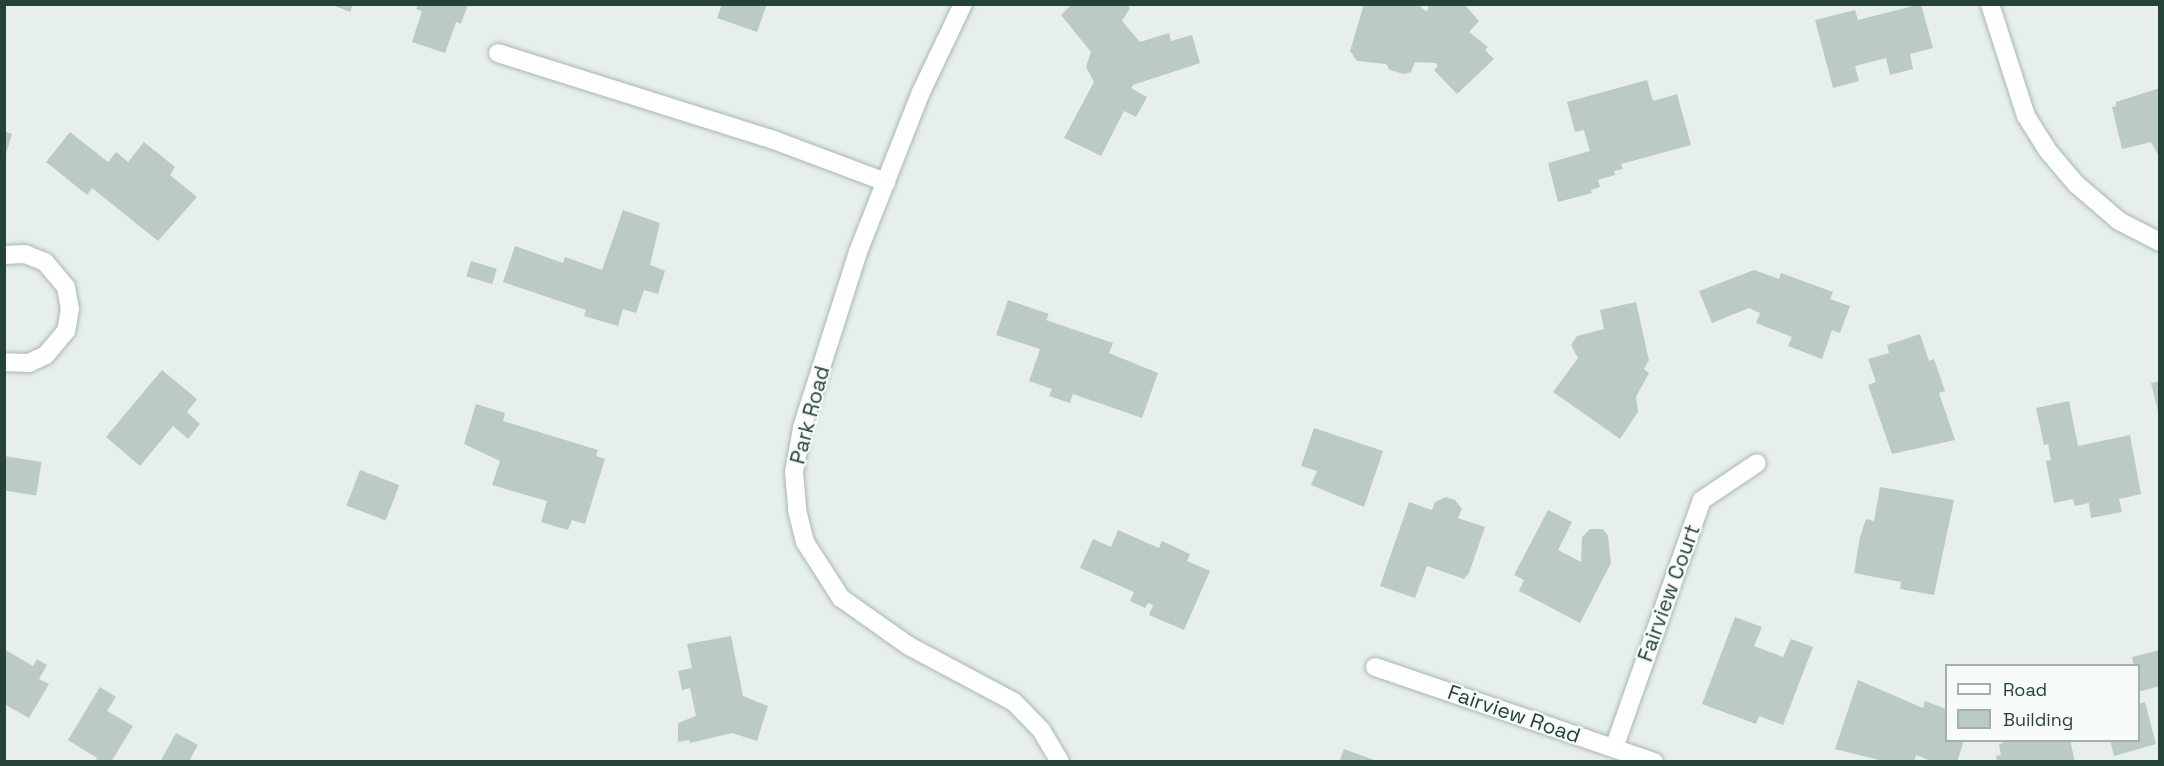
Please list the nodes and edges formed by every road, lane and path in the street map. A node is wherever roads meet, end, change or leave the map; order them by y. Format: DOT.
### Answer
graph roads {
  1 [pos="963,4"];
  2 [pos="1990,4"];
  3 [pos="498,53"];
  4 [pos="886,182"];
  5 [pos="2160,242"];
  6 [pos="4,255"];
  7 [pos="4,362"];
  8 [pos="1757,463"];
  9 [pos="1375,667"];
  10 [pos="1614,748"];
  11 [pos="1060,762"];
  12 [pos="1654,762"];
  1 -- 4 [label="street, Park Road"];
  2 -- 5 [label="street"];
  3 -- 4 [label="street"];
  4 -- 11 [label="street, Park Road"];
  6 -- 7 [label="street"];
  8 -- 10 [label="street, Fairview Court"];
  9 -- 10 [label="street, Fairview Road"];
  10 -- 12 [label="street, Fairview Road"];
}
